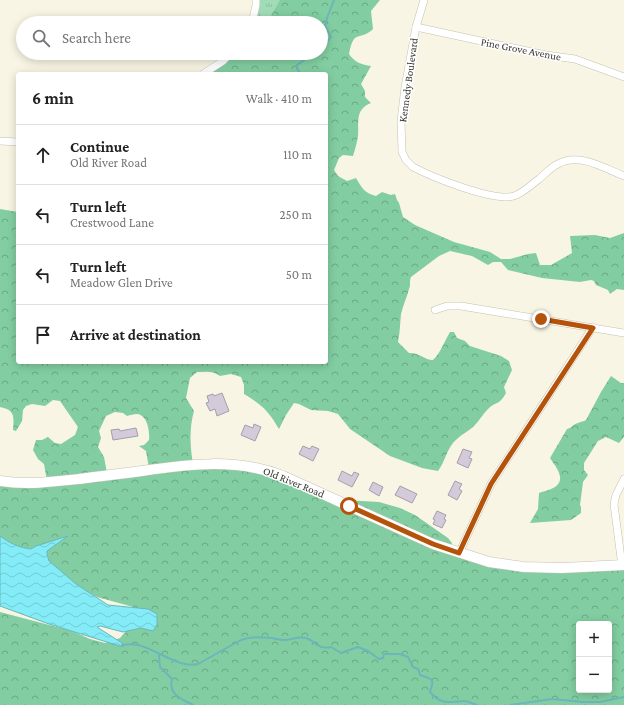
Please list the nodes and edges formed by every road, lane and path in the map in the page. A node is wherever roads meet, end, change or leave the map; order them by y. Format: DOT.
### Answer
graph roads {
  1 [pos="256,0"];
  2 [pos="424,0"];
  3 [pos="254,16"];
  4 [pos="416,27"];
  5 [pos="224,60"];
  6 [pos="206,72"];
  7 [pos="624,77"];
  8 [pos="0,141"];
  9 [pos="16,142"];
  10 [pos="624,176"];
  11 [pos="435,310"];
  12 [pos="593,328"];
  13 [pos="624,333"];
  14 [pos="624,479"];
  15 [pos="0,481"];
  16 [pos="459,553"];
  17 [pos="623,565"];
  1 -- 3 [label="street"];
  2 -- 4 [label="street, Kennedy Boulevard"];
  4 -- 7 [label="street, Pine Grove Avenue"];
  4 -- 10 [label="street, Kennedy Boulevard"];
  5 -- 6 [label="street"];
  8 -- 9 [label="street"];
  11 -- 12 [label="street"];
  12 -- 13 [label="street"];
  12 -- 16 [label="street"];
  14 -- 17 [label="street"];
  15 -- 16 [label="main road, Old River Road"];
  16 -- 17 [label="main road, Old River Road"];
}
